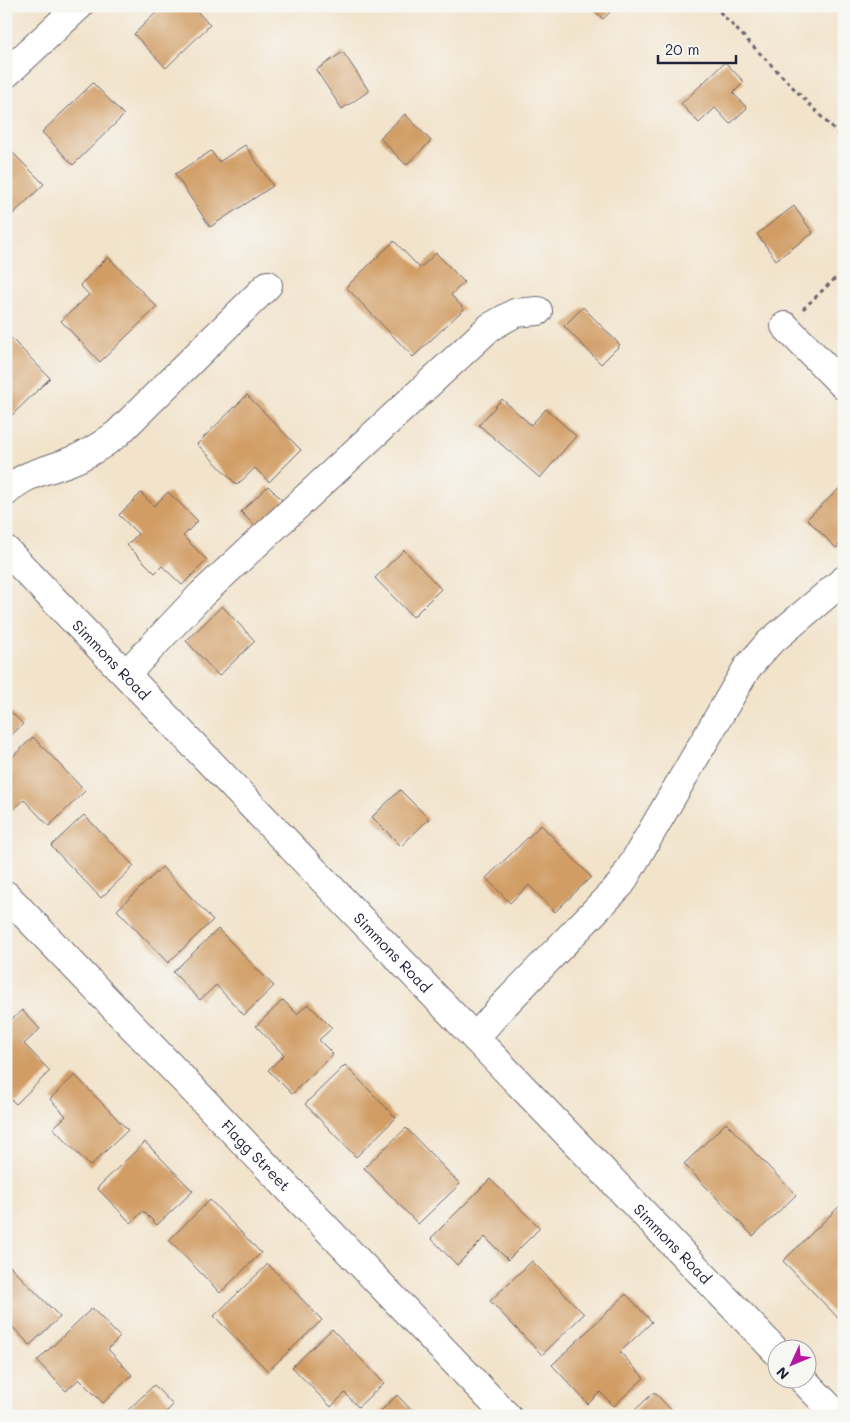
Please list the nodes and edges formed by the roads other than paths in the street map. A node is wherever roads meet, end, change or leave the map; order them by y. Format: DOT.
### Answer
graph roads {
  1 [pos="79,6"];
  2 [pos="6,74"];
  3 [pos="268,286"];
  4 [pos="538,311"];
  5 [pos="785,326"];
  6 [pos="844,386"];
  7 [pos="6,492"];
  8 [pos="6,550"];
  9 [pos="844,580"];
  10 [pos="126,674"];
  11 [pos="6,895"];
  12 [pos="475,1038"];
  13 [pos="768,1343"];
  14 [pos="813,1390"];
  15 [pos="507,1416"];
  16 [pos="838,1416"];
  1 -- 2 [label="street"];
  3 -- 7 [label="street"];
  4 -- 10 [label="street"];
  5 -- 6 [label="street"];
  8 -- 10 [label="street, Simmons Road"];
  9 -- 12 [label="street"];
  10 -- 12 [label="street, Simmons Road"];
  11 -- 15 [label="street, Flagg Street"];
  12 -- 13 [label="street, Simmons Road"];
  14 -- 16 [label="street"];
}
